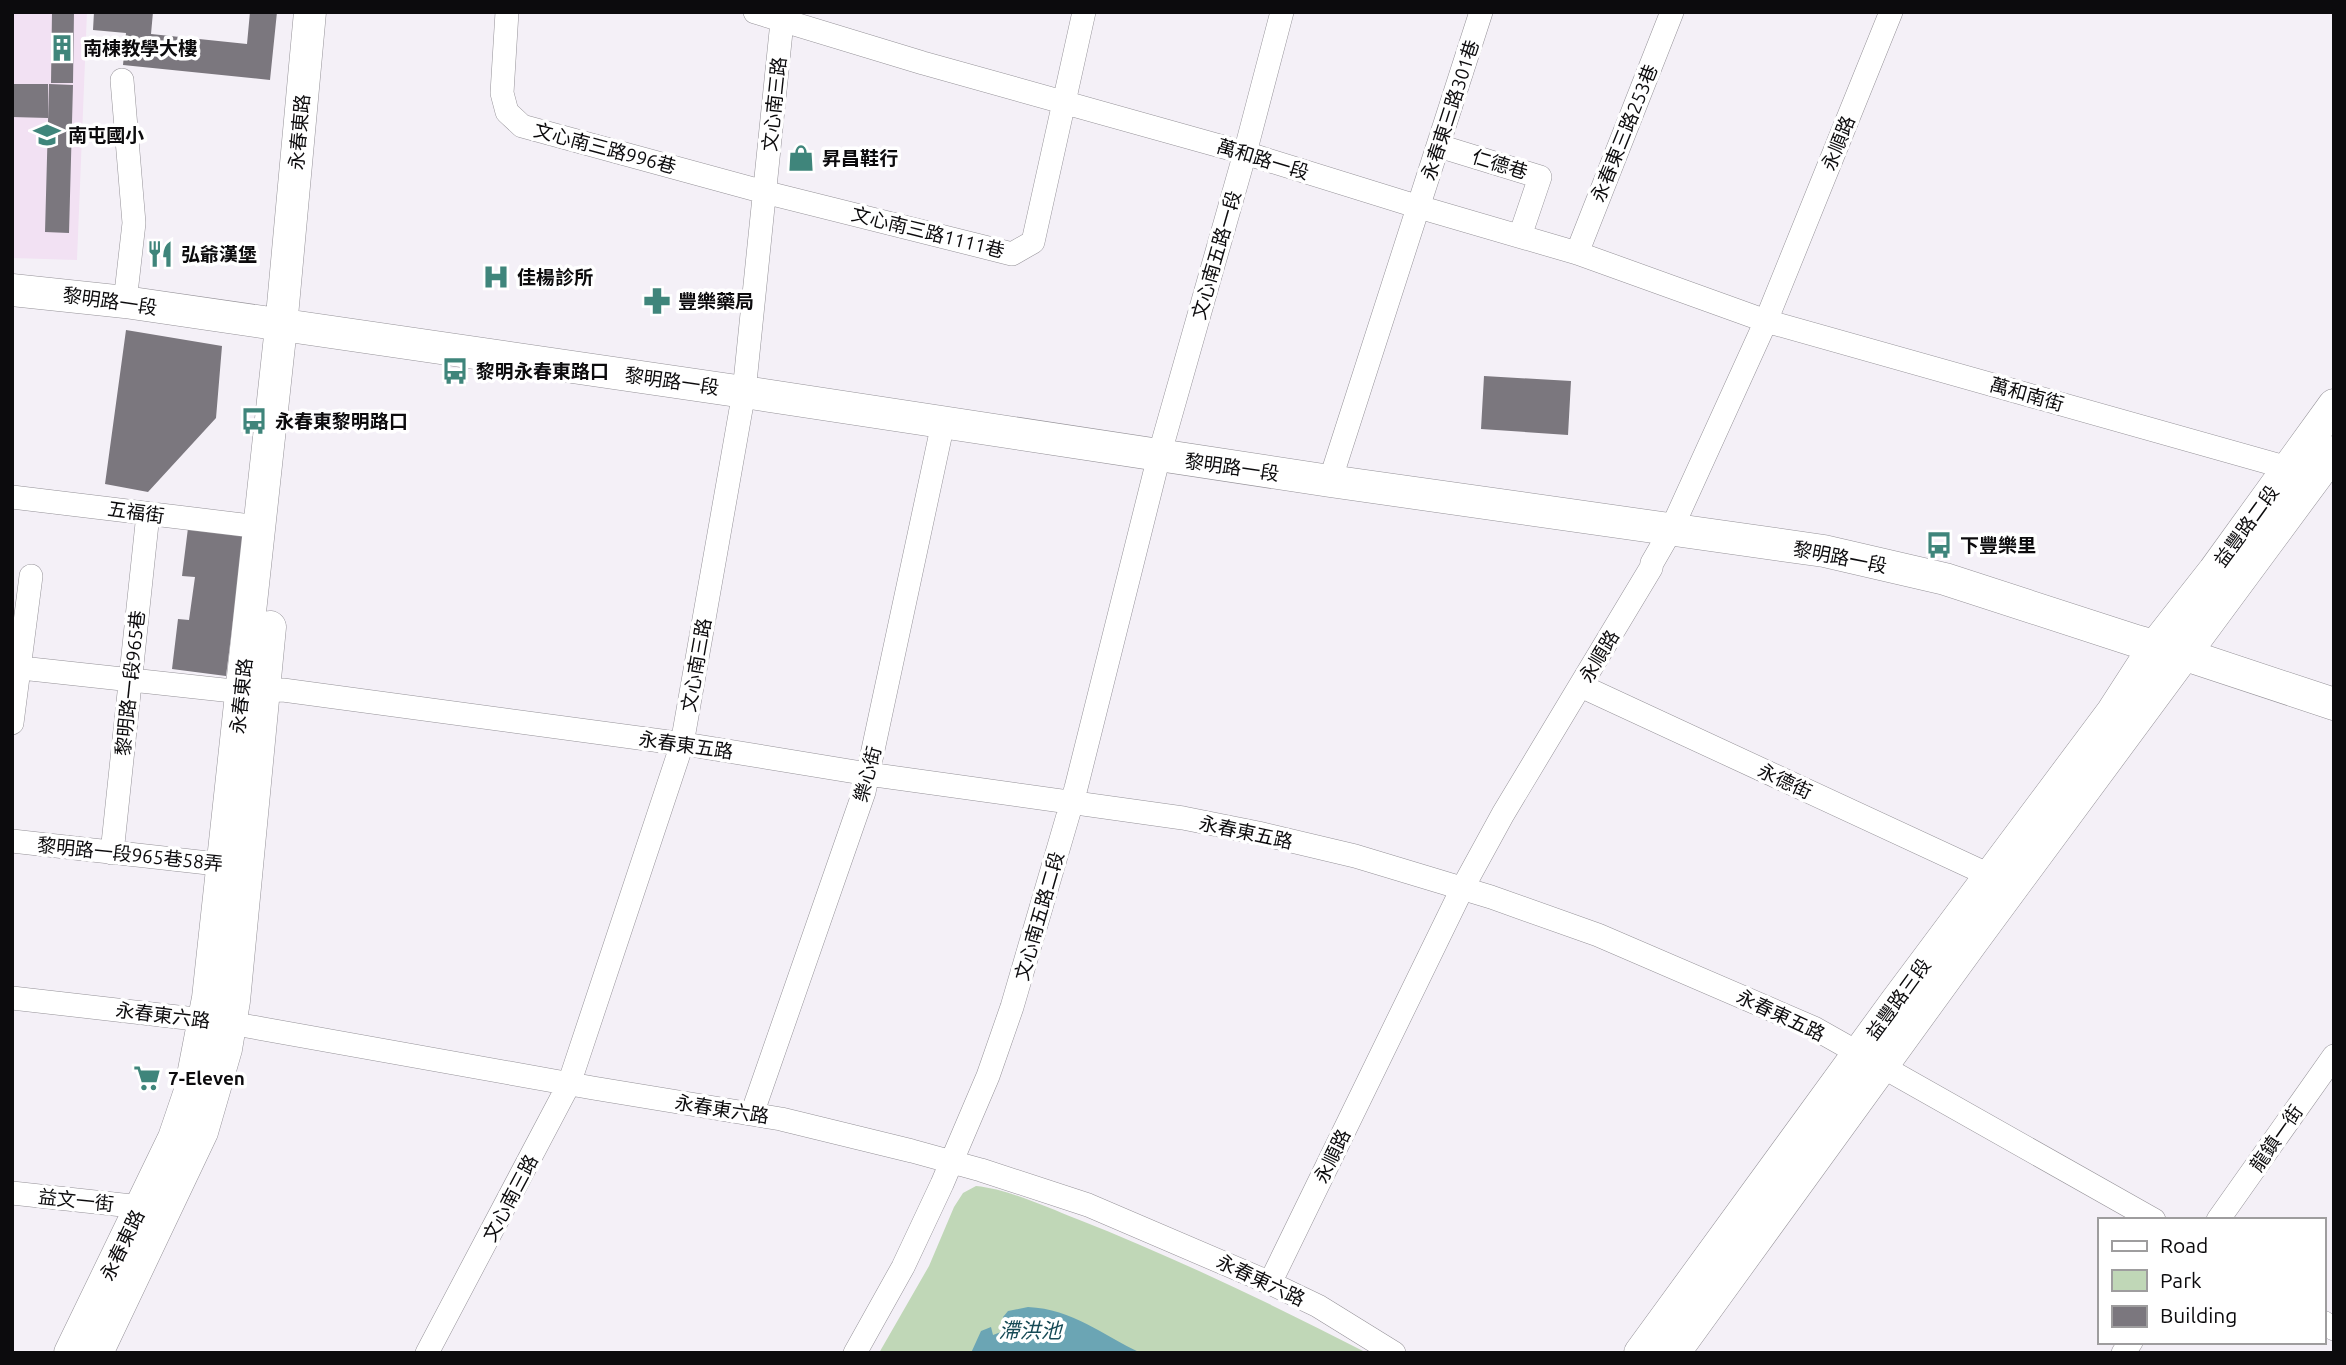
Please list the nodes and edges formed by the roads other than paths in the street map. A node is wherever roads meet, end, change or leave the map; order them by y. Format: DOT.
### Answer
graph roads {
  1 [pos="310,12"];
  2 [pos="332,12"];
  3 [pos="507,12"];
  4 [pos="755,12"];
  5 [pos="1084,12"];
  6 [pos="1282,12"];
  7 [pos="1481,12"];
  8 [pos="1672,12"];
  9 [pos="1891,12"];
  10 [pos="783,17"];
  11 [pos="122,80"];
  12 [pos="1063,103"];
  13 [pos="1439,146"];
  14 [pos="1245,153"];
  15 [pos="764,192"];
  16 [pos="1419,207"];
  17 [pos="1520,236"];
  18 [pos="1577,253"];
  19 [pos="12,290"];
  20 [pos="125,302"];
  21 [pos="1766,321"];
  22 [pos="289,327"];
  23 [pos="744,392"];
  24 [pos="2334,405"];
  25 [pos="943,422"];
  26 [pos="1159,456"];
  27 [pos="2318,469"];
  28 [pos="1330,481"];
  29 [pos="12,498"];
  30 [pos="148,514"];
  31 [pos="260,527"];
  32 [pos="1671,530"];
  33 [pos="31,576"];
  34 [pos="2169,650"];
  35 [pos="16,668"];
  36 [pos="130,680"];
  37 [pos="1581,686"];
  38 [pos="253,692"];
  39 [pos="2334,704"];
  40 [pos="12,723"];
  41 [pos="682,744"];
  42 [pos="868,774"];
  43 [pos="1071,803"];
  44 [pos="12,841"];
  45 [pos="111,853"];
  46 [pos="235,866"];
  47 [pos="1989,875"];
  48 [pos="1462,889"];
  49 [pos="12,998"];
  50 [pos="217,1021"];
  51 [pos="2334,1056"];
  52 [pos="1870,1060"];
  53 [pos="569,1084"];
  54 [pos="752,1114"];
  55 [pos="951,1162"];
  56 [pos="12,1192"];
  57 [pos="141,1207"];
  58 [pos="2150,1218"];
  59 [pos="2219,1218"];
  60 [pos="1270,1283"];
  61 [pos="70,1353"];
  62 [pos="97,1353"];
  63 [pos="427,1353"];
  64 [pos="855,1353"];
  65 [pos="1394,1353"];
  66 [pos="1640,1353"];
  67 [pos="1675,1353"];
  1 -- 22 [label="street, 永春東路"];
  2 -- 22 [label="street, 永春東路"];
  3 -- 15 [label="street, 文心南三路996巷"];
  4 -- 10 [label="street, 萬和路一段"];
  5 -- 12 [label="street, 文心南三路1111巷"];
  6 -- 14 [label="street, 文心南五路一段"];
  7 -- 13 [label="street, 永春東三路301巷"];
  8 -- 18 [label="street, 永春東三路253巷"];
  9 -- 21 [label="street, 永順路"];
  10 -- 12 [label="street, 萬和路一段"];
  10 -- 15 [label="street, 文心南三路"];
  11 -- 20 [label="street"];
  12 -- 14 [label="street, 萬和路一段"];
  12 -- 15 [label="street, 文心南三路1111巷"];
  13 -- 16 [label="street, 永春東三路301巷"];
  13 -- 17 [label="street, 仁德巷"];
  14 -- 16 [label="street, 萬和路一段"];
  14 -- 26 [label="street, 文心南五路一段"];
  15 -- 23 [label="street, 文心南三路"];
  16 -- 17 [label="street, 萬和路一段"];
  16 -- 28 [label="street"];
  17 -- 18 [label="street, 萬和路一段"];
  18 -- 21 [label="street, 萬和路一段"];
  19 -- 20 [label="street, 黎明路一段"];
  20 -- 22 [label="street, 黎明路一段"];
  21 -- 27 [label="street, 萬和南街"];
  21 -- 32 [label="street, 永順路"];
  22 -- 23 [label="street, 黎明路一段"];
  22 -- 31 [label="street, 永春東路"];
  22 -- 38 [label="street, 永春東路"];
  23 -- 25 [label="street, 黎明路一段"];
  23 -- 41 [label="street, 文心南三路"];
  24 -- 27 [label="street, 益豐路二段"];
  25 -- 26 [label="street, 黎明路一段"];
  25 -- 42 [label="street, 樂心街"];
  26 -- 28 [label="street, 黎明路一段"];
  26 -- 43 [label="street, 文心南五路二段"];
  27 -- 34 [label="street, 益豐路二段"];
  28 -- 32 [label="street, 黎明路一段"];
  29 -- 30 [label="street, 五福街"];
  30 -- 31 [label="street, 五福街"];
  30 -- 36 [label="street, 黎明路一段965巷"];
  31 -- 38 [label="street, 永春東路"];
  32 -- 34 [label="street, 黎明路一段"];
  32 -- 37 [label="street, 永順路"];
  33 -- 35 [label="street"];
  34 -- 39 [label="street, 黎明路一段"];
  34 -- 47 [label="street, 益豐路三段"];
  34 -- 52 [label="street, 益豐路三段"];
  35 -- 36 [label="street, 永春東五路"];
  35 -- 40 [label="street"];
  36 -- 38 [label="street, 永春東五路"];
  36 -- 45 [label="street, 黎明路一段965巷"];
  37 -- 47 [label="street, 永德街"];
  37 -- 48 [label="street, 永順路"];
  38 -- 41 [label="street, 永春東五路"];
  38 -- 46 [label="street, 永春東路"];
  41 -- 42 [label="street, 永春東五路"];
  41 -- 53 [label="street, 文心南三路"];
  42 -- 43 [label="street, 永春東五路"];
  42 -- 54 [label="street, 樂心街"];
  43 -- 48 [label="street, 永春東五路"];
  43 -- 55 [label="street, 文心南五路二段"];
  44 -- 45 [label="street, 黎明路一段965巷58弄"];
  45 -- 46 [label="street, 黎明路一段965巷58弄"];
  46 -- 50 [label="street, 永春東路"];
  47 -- 52 [label="street, 益豐路三段"];
  48 -- 52 [label="street, 永春東五路"];
  48 -- 60 [label="street, 永順路"];
  49 -- 50 [label="street, 永春東六路"];
  50 -- 53 [label="street, 永春東六路"];
  50 -- 57 [label="street, 永春東路"];
  50 -- 62 [label="street, 永春東路"];
  51 -- 59 [label="street, 龍鎮一街"];
  52 -- 58 [label="street, 永春東五路"];
  52 -- 66 [label="street, 益豐路三段"];
  52 -- 67 [label="street, 益豐路三段"];
  53 -- 54 [label="street, 永春東六路"];
  53 -- 63 [label="street, 文心南三路"];
  54 -- 55 [label="street, 永春東六路"];
  55 -- 60 [label="street, 永春東六路"];
  55 -- 64 [label="street, 文心南五路二段"];
  56 -- 57 [label="street, 益文一街"];
  57 -- 61 [label="street, 永春東路"];
  60 -- 65 [label="street, 永春東六路"];
}
